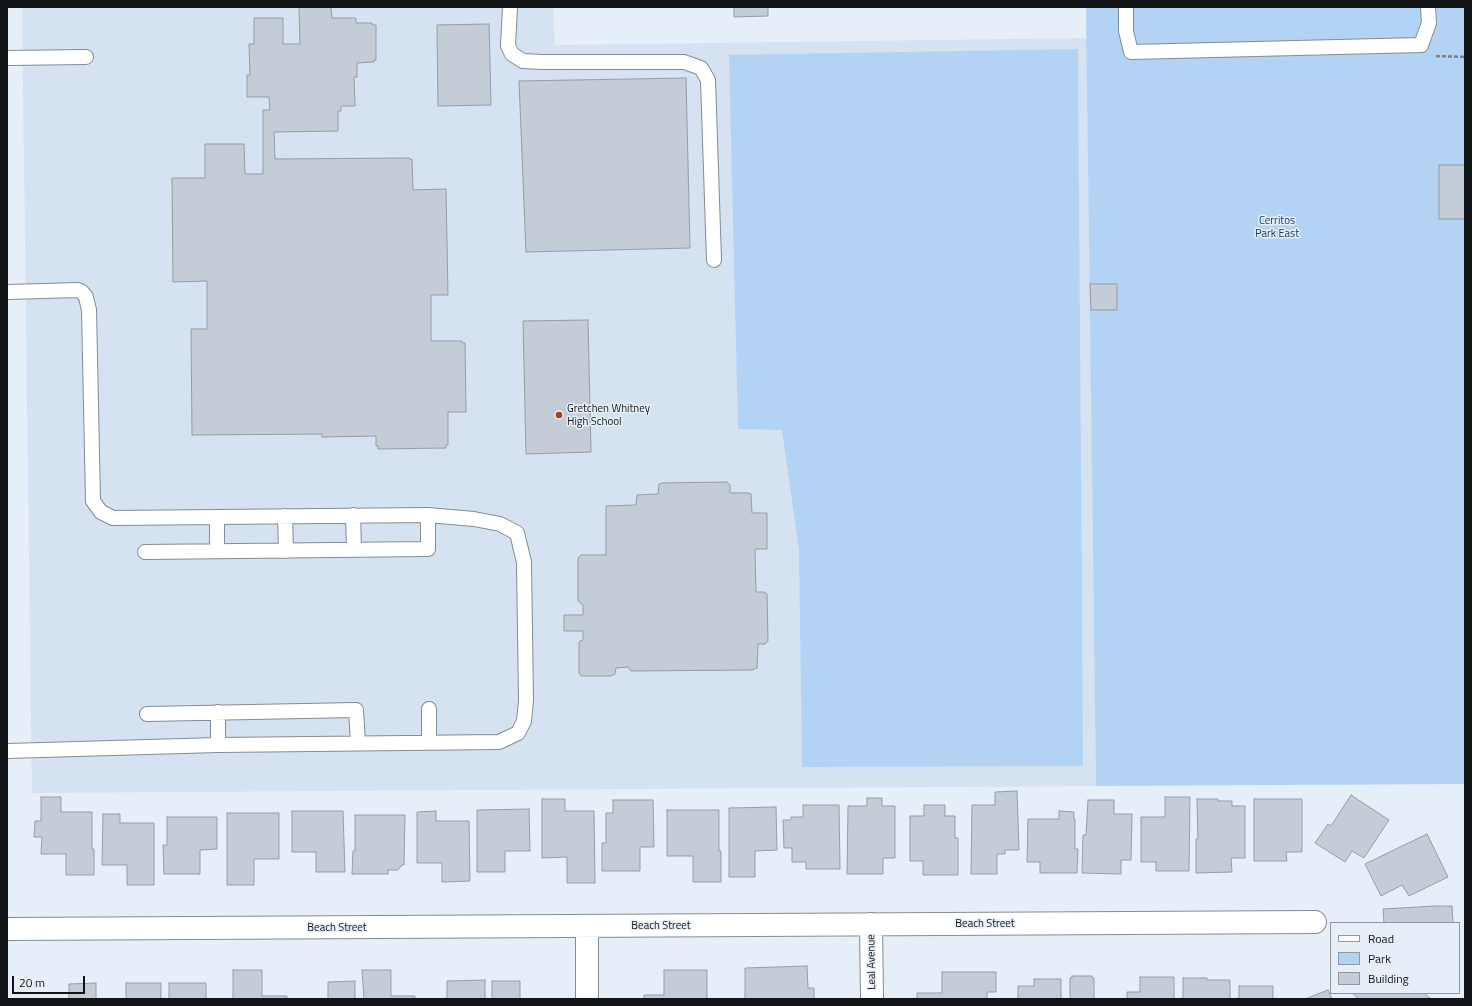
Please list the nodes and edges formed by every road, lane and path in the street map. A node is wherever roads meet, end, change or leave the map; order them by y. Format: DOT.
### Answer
graph roads {
  1 [pos="510,7"];
  2 [pos="1126,7"];
  3 [pos="1428,7"];
  4 [pos="1421,45"];
  5 [pos="86,57"];
  6 [pos="1465,57"];
  7 [pos="7,58"];
  8 [pos="714,260"];
  9 [pos="7,292"];
  10 [pos="353,515"];
  11 [pos="428,515"];
  12 [pos="285,516"];
  13 [pos="217,517"];
  14 [pos="354,550"];
  15 [pos="286,551"];
  16 [pos="145,552"];
  17 [pos="218,552"];
  18 [pos="429,709"];
  19 [pos="218,712"];
  20 [pos="147,714"];
  21 [pos="429,742"];
  22 [pos="358,743"];
  23 [pos="218,745"];
  24 [pos="7,751"];
  25 [pos="1315,922"];
  26 [pos="871,924"];
  27 [pos="587,926"];
  28 [pos="7,929"];
  29 [pos="587,999"];
  30 [pos="872,999"];
  1 -- 8 [label="lane"];
  2 -- 4 [label="lane"];
  3 -- 4 [label="lane"];
  4 -- 6 [label="path"];
  5 -- 7 [label="lane"];
  9 -- 13 [label="lane"];
  10 -- 11 [label="lane"];
  10 -- 12 [label="lane"];
  10 -- 14 [label="lane"];
  11 -- 14 [label="lane"];
  11 -- 21 [label="lane"];
  12 -- 13 [label="lane"];
  12 -- 15 [label="lane"];
  13 -- 17 [label="lane"];
  14 -- 15 [label="lane"];
  15 -- 17 [label="lane"];
  16 -- 17 [label="lane"];
  18 -- 21 [label="lane"];
  19 -- 20 [label="lane"];
  19 -- 22 [label="lane"];
  19 -- 23 [label="lane"];
  21 -- 22 [label="lane"];
  22 -- 23 [label="lane"];
  23 -- 24 [label="lane"];
  25 -- 26 [label="street, Beach Street"];
  26 -- 27 [label="street, Beach Street"];
  26 -- 30 [label="street, Leal Avenue"];
  27 -- 28 [label="street, Beach Street"];
  27 -- 29 [label="street"];
}
